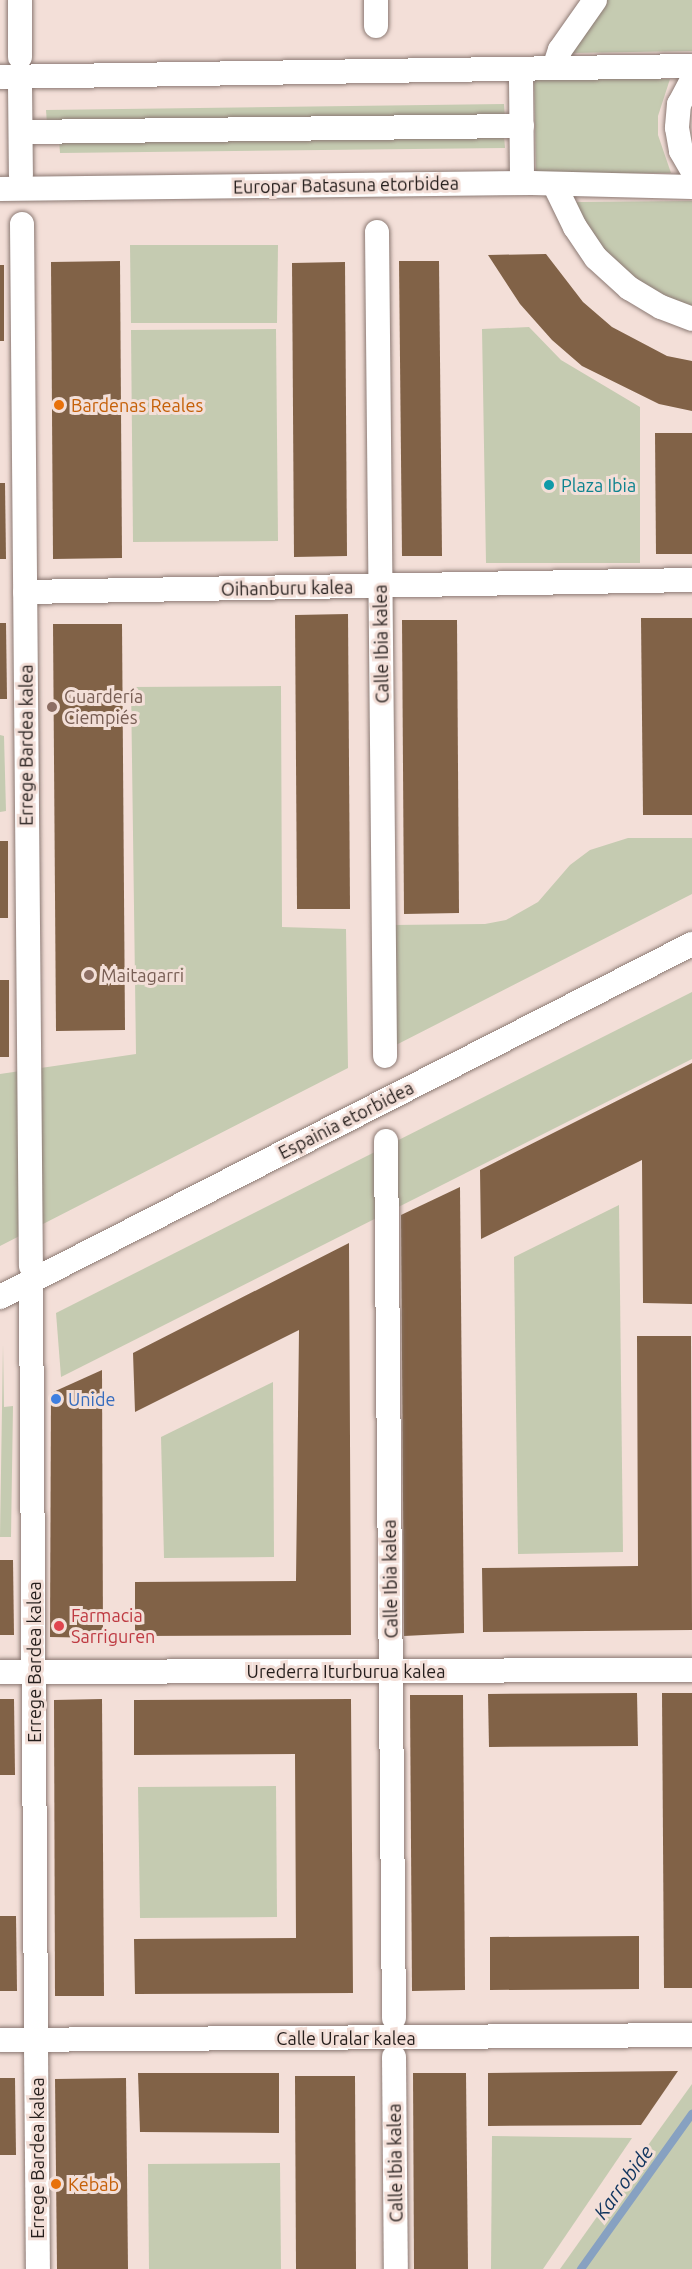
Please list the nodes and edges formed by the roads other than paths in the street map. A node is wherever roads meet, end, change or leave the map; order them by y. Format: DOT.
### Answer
graph roads {
  1 [pos="20,0"];
  2 [pos="376,0"];
  3 [pos="595,0"];
  4 [pos="376,26"];
  5 [pos="20,57"];
  6 [pos="692,66"];
  7 [pos="554,68"];
  8 [pos="521,80"];
  9 [pos="692,80"];
  10 [pos="10,81"];
  11 [pos="522,126"];
  12 [pos="21,132"];
  13 [pos="692,170"];
  14 [pos="522,174"];
  15 [pos="554,184"];
  16 [pos="692,187"];
  17 [pos="17,200"];
  18 [pos="377,232"];
  19 [pos="692,319"];
  20 [pos="692,580"];
  21 [pos="380,586"];
  22 [pos="25,592"];
  23 [pos="692,944"];
  24 [pos="386,1056"];
  25 [pos="386,1141"];
  26 [pos="30,1266"];
  27 [pos="31,1290"];
  28 [pos="0,1297"];
  29 [pos="692,1670"];
  30 [pos="391,1671"];
  31 [pos="0,1672"];
  32 [pos="33,1672"];
  33 [pos="394,2018"];
  34 [pos="692,2035"];
  35 [pos="0,2040"];
  36 [pos="394,2057"];
  37 [pos="38,2269"];
  38 [pos="396,2269"];
  1 -- 5 [label="street"];
  2 -- 4 [label="street"];
  3 -- 7 [label="street"];
  6 -- 7 [label="street"];
  7 -- 10 [label="street"];
  8 -- 11 [label="street"];
  9 -- 13 [label="street"];
  10 -- 12 [label="street, Errege Bardea kalea"];
  11 -- 12 [label="street"];
  11 -- 14 [label="street"];
  12 -- 17 [label="street, Errege Bardea kalea"];
  15 -- 16 [label="street, Europar Batasuna etorbidea"];
  15 -- 17 [label="street, Europar Batasuna etorbidea"];
  15 -- 19 [label="street"];
  17 -- 22 [label="street, Errege Bardea kalea"];
  18 -- 21 [label="street, Calle Ibia kalea"];
  20 -- 21 [label="street, Oihanburu kalea"];
  21 -- 22 [label="street, Oihanburu kalea"];
  21 -- 24 [label="street, Calle Ibia kalea"];
  22 -- 26 [label="street, Errege Bardea kalea"];
  23 -- 28 [label="street, Espainia etorbidea"];
  25 -- 30 [label="street, Calle Ibia kalea"];
  27 -- 32 [label="street, Errege Bardea kalea"];
  29 -- 30 [label="street, Urederra Iturburua kalea"];
  30 -- 32 [label="street, Urederra Iturburua kalea"];
  30 -- 33 [label="street, Calle Ibia kalea"];
  31 -- 32 [label="street, Urederra Iturburua kalea"];
  32 -- 37 [label="street, Errege Bardea kalea"];
  34 -- 35 [label="street, Calle Uralar kalea"];
  36 -- 38 [label="street, Calle Ibia kalea"];
}
